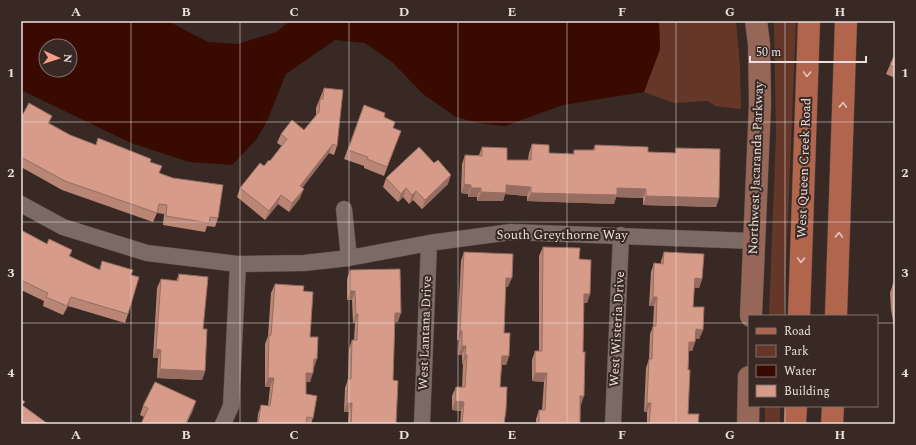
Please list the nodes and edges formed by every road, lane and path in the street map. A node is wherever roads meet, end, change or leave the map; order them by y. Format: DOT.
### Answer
graph roads {
  1 [pos="756,21"];
  2 [pos="809,21"];
  3 [pos="846,21"];
  4 [pos="21,204"];
  5 [pos="344,209"];
  6 [pos="622,235"];
  7 [pos="753,241"];
  8 [pos="429,243"];
  9 [pos="349,258"];
  10 [pos="238,264"];
  11 [pos="751,315"];
  12 [pos="799,315"];
  13 [pos="836,315"];
  14 [pos="748,407"];
  15 [pos="796,407"];
  16 [pos="833,407"];
  17 [pos="223,424"];
  18 [pos="422,424"];
  19 [pos="613,424"];
  20 [pos="748,424"];
  21 [pos="795,424"];
  22 [pos="832,424"];
  1 -- 7 [label="street, Northwest Jacaranda Parkway"];
  2 -- 12 [label="main road, West Queen Creek Road, one-way"];
  13 -- 3 [label="main road, one-way"];
  4 -- 10 [label="street, South Greythorne Way"];
  5 -- 9 [label="street"];
  6 -- 7 [label="street, South Greythorne Way"];
  6 -- 8 [label="street, South Greythorne Way"];
  6 -- 19 [label="street, West Wisteria Drive"];
  7 -- 11 [label="street, Northwest Jacaranda Parkway"];
  8 -- 9 [label="street, South Greythorne Way"];
  8 -- 18 [label="street, West Lantana Drive"];
  9 -- 10 [label="street, South Greythorne Way"];
  10 -- 17 [label="street"];
  14 -- 20 [label="street"];
  15 -- 21 [label="main road"];
  16 -- 22 [label="main road"];
}
